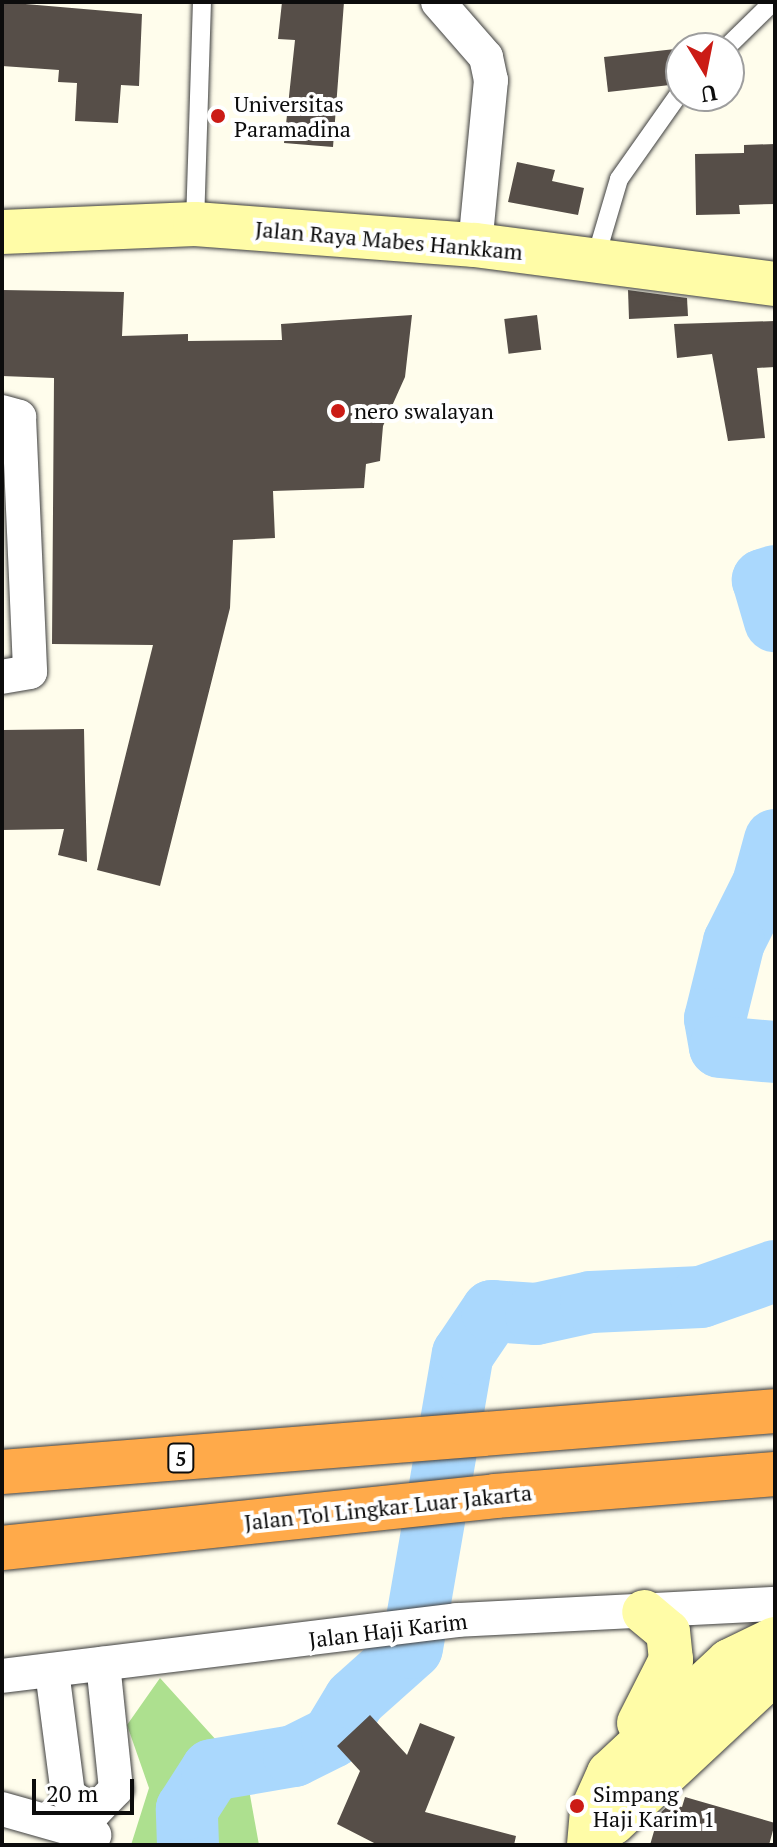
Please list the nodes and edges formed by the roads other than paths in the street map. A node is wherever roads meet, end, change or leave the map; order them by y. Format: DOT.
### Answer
graph roads {
  1 [pos="202,2"];
  2 [pos="438,2"];
  3 [pos="773,2"];
  4 [pos="742,32"];
  5 [pos="666,112"];
  6 [pos="195,224"];
  7 [pos="2,232"];
  8 [pos="475,245"];
  9 [pos="595,260"];
  10 [pos="775,284"];
  11 [pos="2,412"];
  12 [pos="2,677"];
  13 [pos="775,1411"];
  14 [pos="2,1472"];
  15 [pos="775,1474"];
  16 [pos="74,1540"];
  17 [pos="2,1548"];
  18 [pos="2,1555"];
  19 [pos="775,1604"];
  20 [pos="644,1612"];
  21 [pos="775,1639"];
  22 [pos="103,1664"];
  23 [pos="52,1671"];
  24 [pos="775,1672"];
  25 [pos="2,1676"];
  26 [pos="609,1773"];
  27 [pos="2,1809"];
  28 [pos="94,1831"];
  29 [pos="591,1839"];
  1 -- 6 [label="lane"];
  2 -- 8 [label="street"];
  3 -- 4 [label="lane"];
  5 -- 9 [label="lane"];
  6 -- 7 [label="main road, Jalan Raya Mabes Hankkam"];
  6 -- 8 [label="main road, Jalan Raya Mabes Hankkam"];
  8 -- 9 [label="main road, Jalan Raya Mabes Hankkam"];
  9 -- 10 [label="main road, Jalan Raya Mabes Hankkam"];
  11 -- 12 [label="street"];
  13 -- 14 [label="highway, 5"];
  15 -- 16 [label="highway, Jalan Tol Lingkar Luar Jakarta"];
  16 -- 17 [label="highway, Jalan Tol Lingkar Luar Jakarta"];
  16 -- 18 [label="highway"];
  19 -- 20 [label="street, Jalan Haji Karim"];
  20 -- 22 [label="street, Jalan Haji Karim"];
  20 -- 26 [label="main road"];
  21 -- 26 [label="main road"];
  22 -- 23 [label="street, Jalan Haji Karim"];
  22 -- 28 [label="street"];
  23 -- 25 [label="street, Jalan Haji Karim"];
  23 -- 28 [label="street"];
  24 -- 29 [label="main road"];
  26 -- 29 [label="main road"];
  27 -- 28 [label="street"];
}
